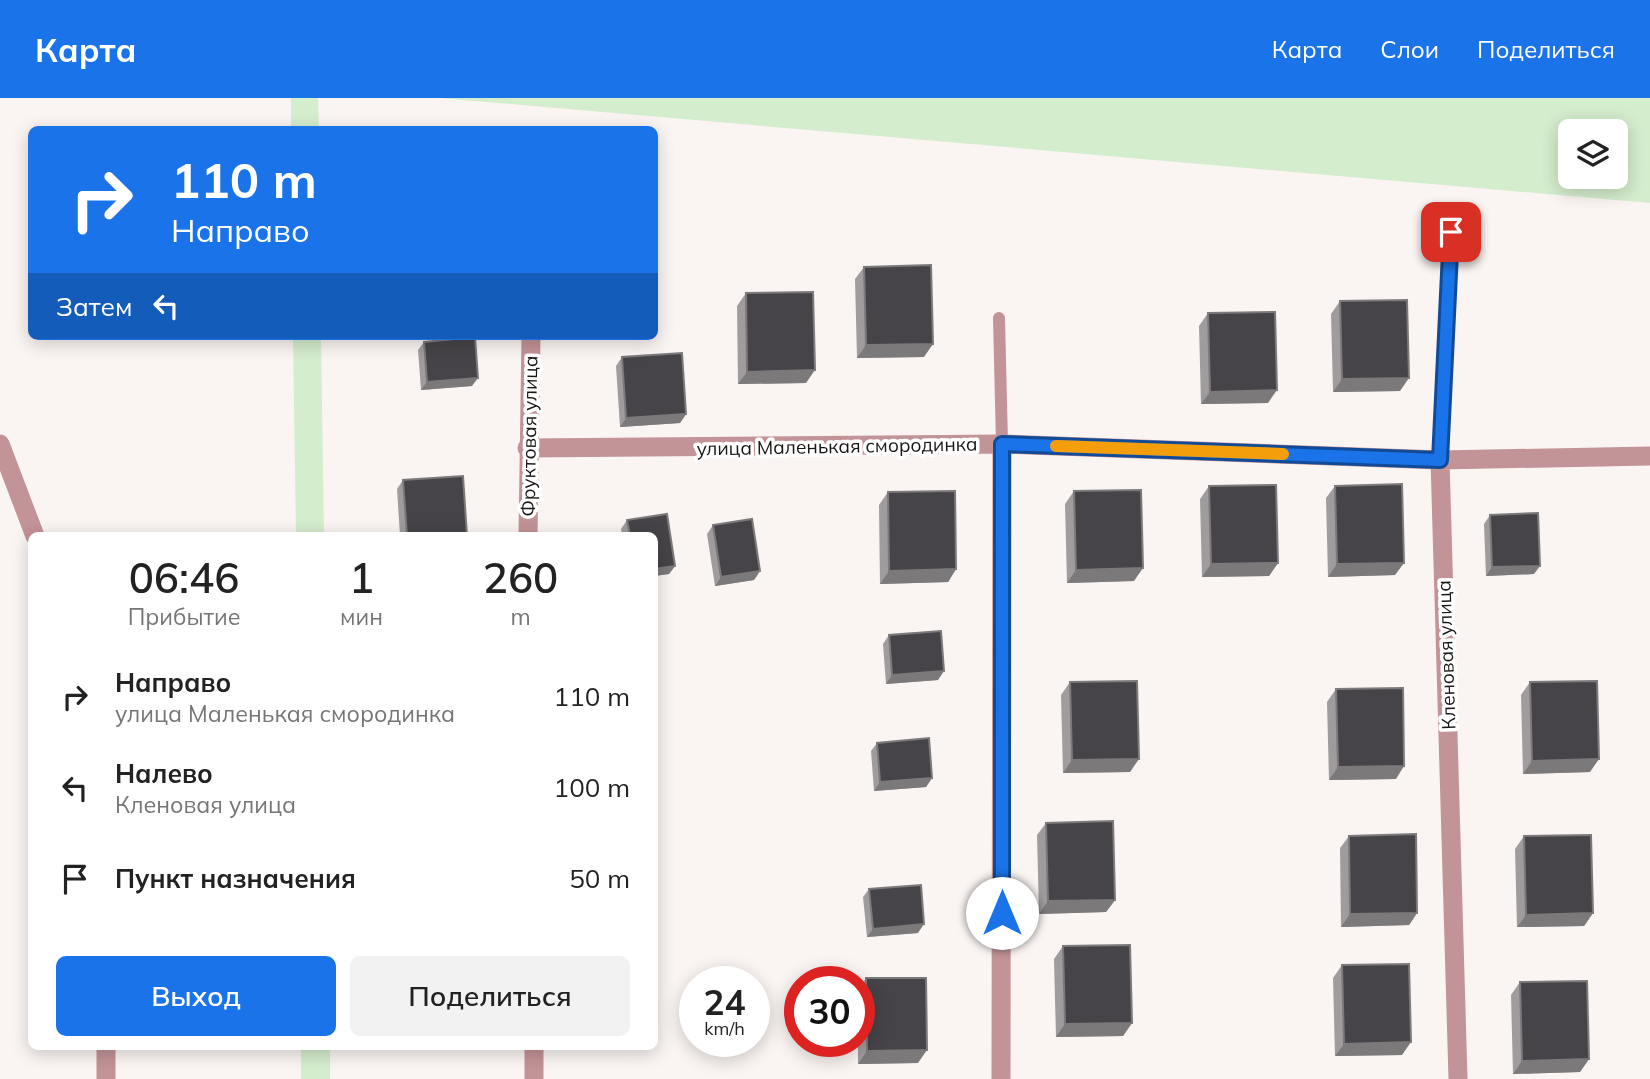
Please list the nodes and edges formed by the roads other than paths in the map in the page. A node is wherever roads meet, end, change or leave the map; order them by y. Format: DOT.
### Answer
graph roads {
  1 [pos="1451,232"];
  2 [pos="999,318"];
  3 [pos="531,340"];
  4 [pos="0,444"];
  5 [pos="1002,444"];
  6 [pos="527,448"];
  7 [pos="1650,456"];
  8 [pos="1440,460"];
  9 [pos="33,532"];
  10 [pos="528,532"];
  11 [pos="106,1050"];
  12 [pos="534,1050"];
  13 [pos="106,1079"];
  14 [pos="534,1079"];
  15 [pos="1002,1079"];
  16 [pos="1458,1079"];
  1 -- 8 [label="lane, Кленовая улица"];
  2 -- 5 [label="lane"];
  3 -- 6 [label="street, Фруктовая улица"];
  4 -- 9 [label="street"];
  5 -- 6 [label="street, улица Маленькая смородинка"];
  5 -- 8 [label="street, улица Маленькая смородинка"];
  5 -- 15 [label="street"];
  6 -- 10 [label="street, Фруктовая улица"];
  7 -- 8 [label="street, улица Маленькая смородинка"];
  8 -- 16 [label="street, Кленовая улица"];
  11 -- 13 [label="street"];
  12 -- 14 [label="street"];
}
